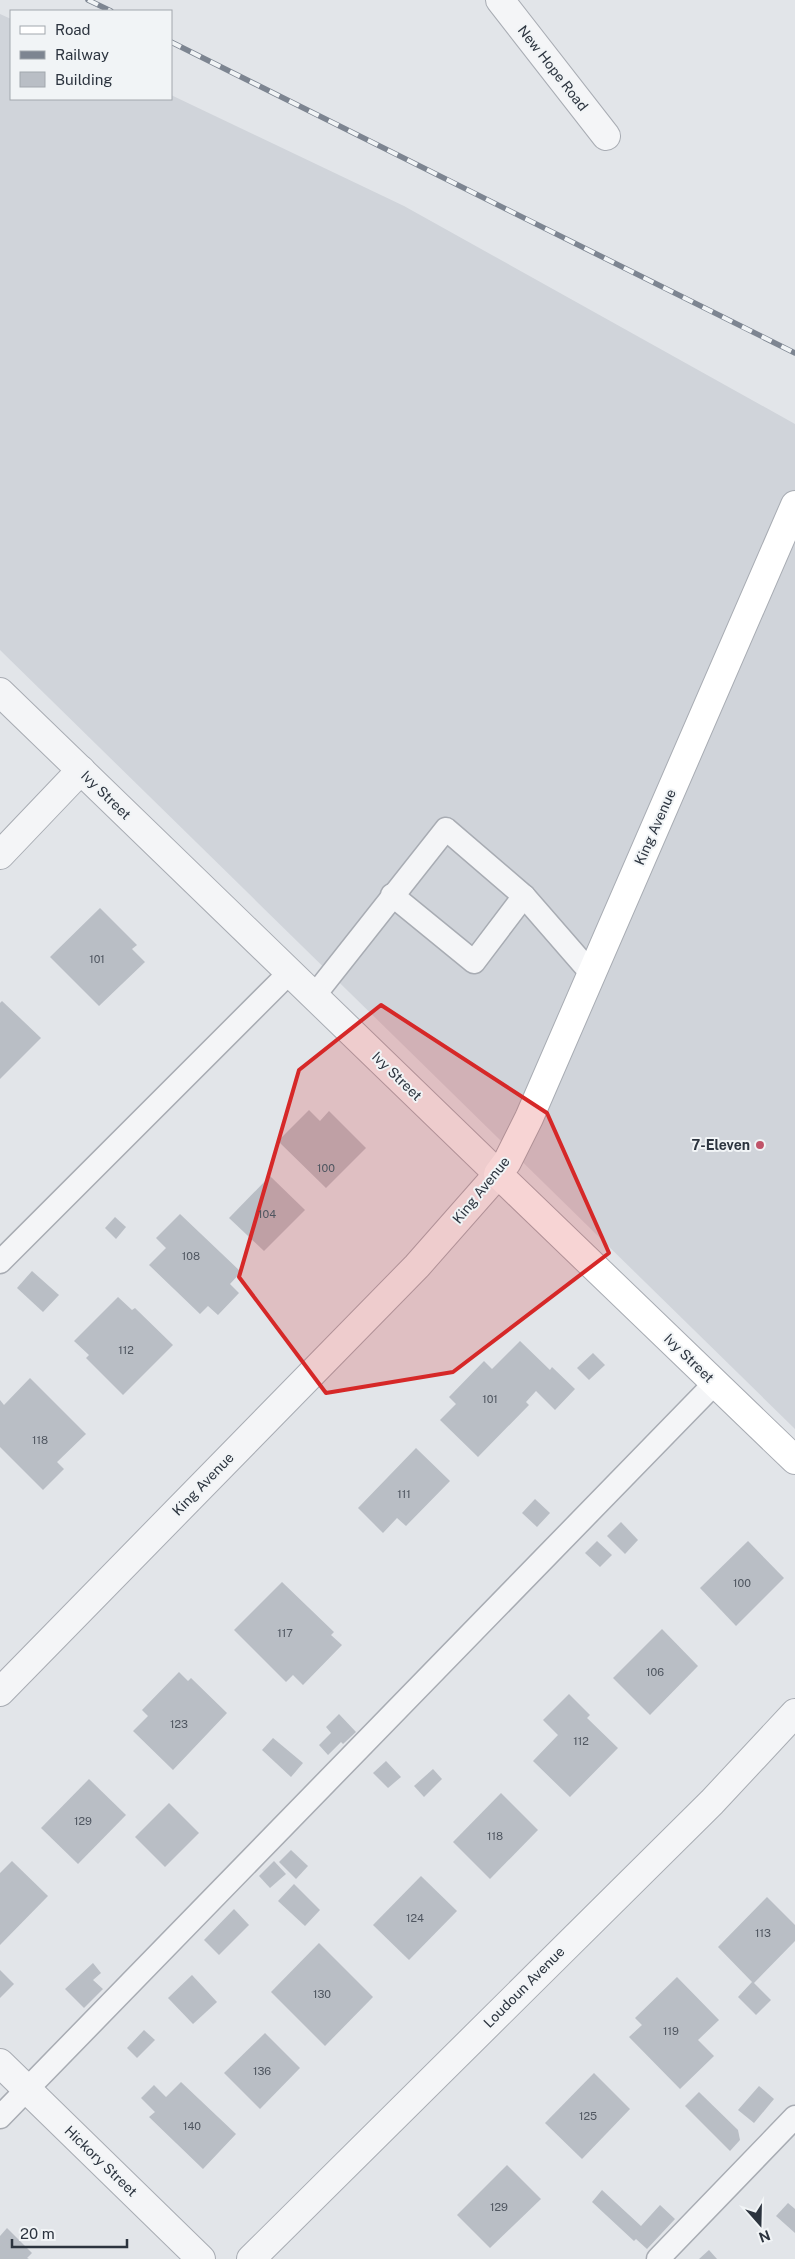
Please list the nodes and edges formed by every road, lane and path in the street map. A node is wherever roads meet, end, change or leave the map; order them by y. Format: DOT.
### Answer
graph roads {
  1 [pos="500,0"];
  2 [pos="606,136"];
  3 [pos="795,505"];
  4 [pos="0,692"];
  5 [pos="81,770"];
  6 [pos="0,855"];
  7 [pos="392,895"];
  8 [pos="524,896"];
  9 [pos="290,972"];
  10 [pos="591,973"];
  11 [pos="314,996"];
  12 [pos="498,1174"];
  13 [pos="0,1262"];
  14 [pos="715,1383"];
  15 [pos="795,1460"];
  16 [pos="0,1692"];
  17 [pos="795,1713"];
  18 [pos="0,2063"];
  19 [pos="28,2090"];
  20 [pos="795,2117"];
  21 [pos="0,2118"];
  22 [pos="201,2259"];
  23 [pos="251,2259"];
  24 [pos="658,2259"];
  1 -- 2 [label="street, New Hope Road"];
  3 -- 10 [label="main road, King Avenue"];
  4 -- 5 [label="street, Ivy Street"];
  5 -- 6 [label="street"];
  5 -- 9 [label="street, Ivy Street"];
  7 -- 8 [label="lane"];
  7 -- 8 [label="lane"];
  7 -- 11 [label="lane"];
  8 -- 10 [label="lane"];
  9 -- 11 [label="street, Ivy Street"];
  9 -- 13 [label="lane"];
  10 -- 12 [label="main road, King Avenue"];
  11 -- 12 [label="street, Ivy Street"];
  12 -- 14 [label="main road, Ivy Street"];
  12 -- 16 [label="street, King Avenue"];
  14 -- 15 [label="main road, Ivy Street"];
  14 -- 19 [label="lane"];
  17 -- 23 [label="street, Loudoun Avenue"];
  18 -- 19 [label="street, Hickory Street"];
  19 -- 21 [label="lane"];
  19 -- 22 [label="street, Hickory Street"];
  20 -- 24 [label="lane"];
}
